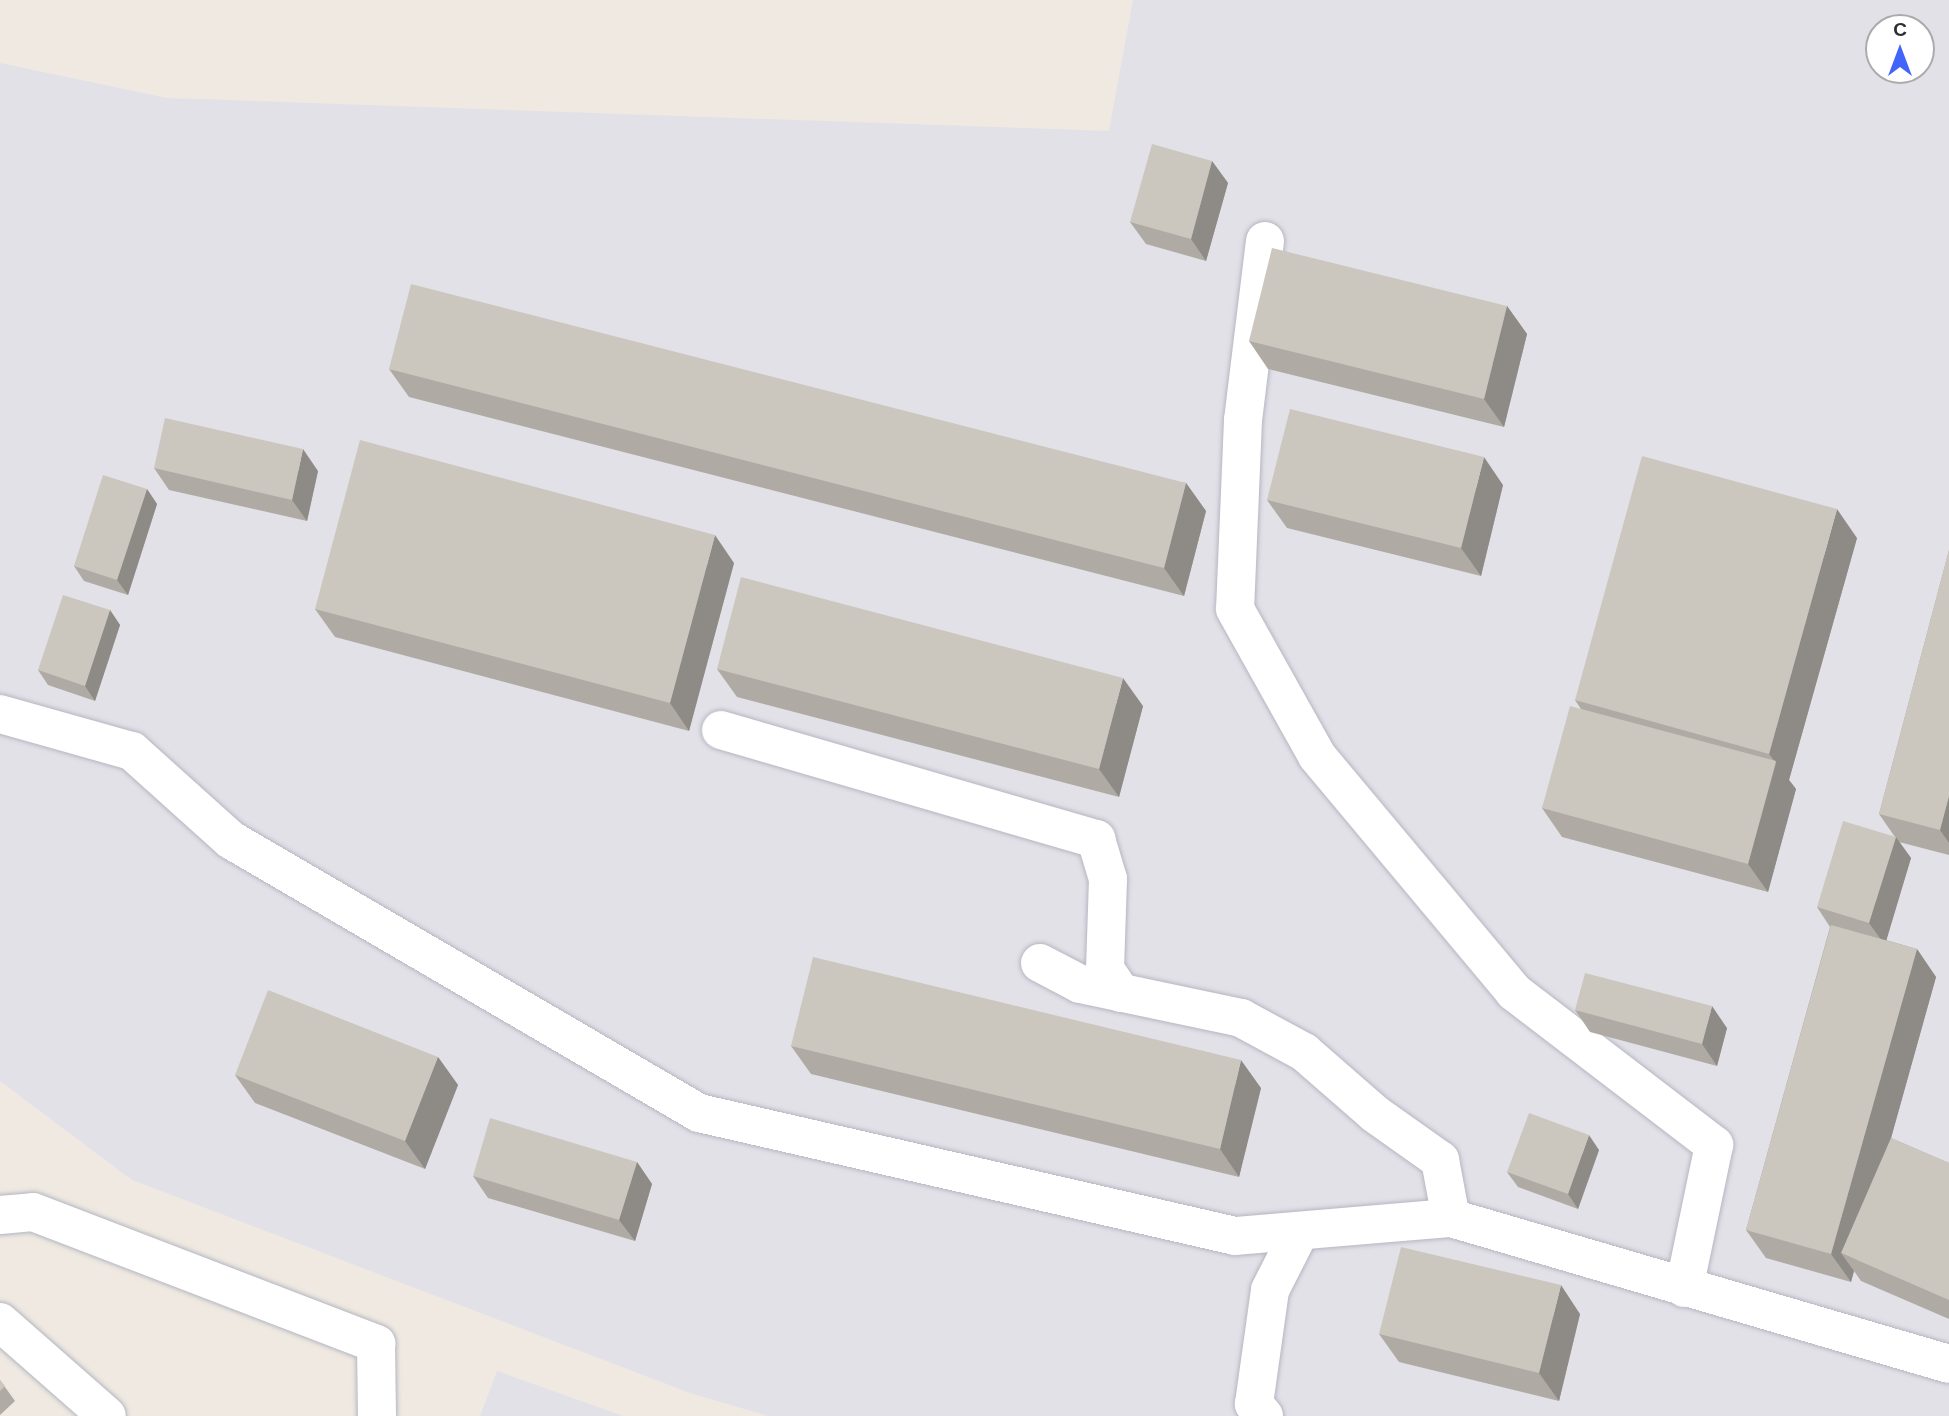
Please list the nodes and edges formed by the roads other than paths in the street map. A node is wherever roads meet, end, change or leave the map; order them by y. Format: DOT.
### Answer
graph roads {
  1 [pos="1265,241"];
  2 [pos="0,714"];
  3 [pos="721,730"];
  4 [pos="1040,962"];
  5 [pos="1121,993"];
  6 [pos="0,1215"];
  7 [pos="1451,1218"];
  8 [pos="1300,1231"];
  9 [pos="1684,1288"];
  10 [pos="0,1322"];
  11 [pos="1949,1364"];
  12 [pos="107,1416"];
  13 [pos="377,1416"];
  14 [pos="1264,1416"];
  1 -- 9 [label="street"];
  2 -- 8 [label="street"];
  3 -- 5 [label="street"];
  4 -- 5 [label="street"];
  5 -- 7 [label="street"];
  6 -- 13 [label="street"];
  7 -- 8 [label="street"];
  7 -- 9 [label="street"];
  8 -- 14 [label="street"];
  9 -- 11 [label="street"];
  10 -- 12 [label="street"];
}
